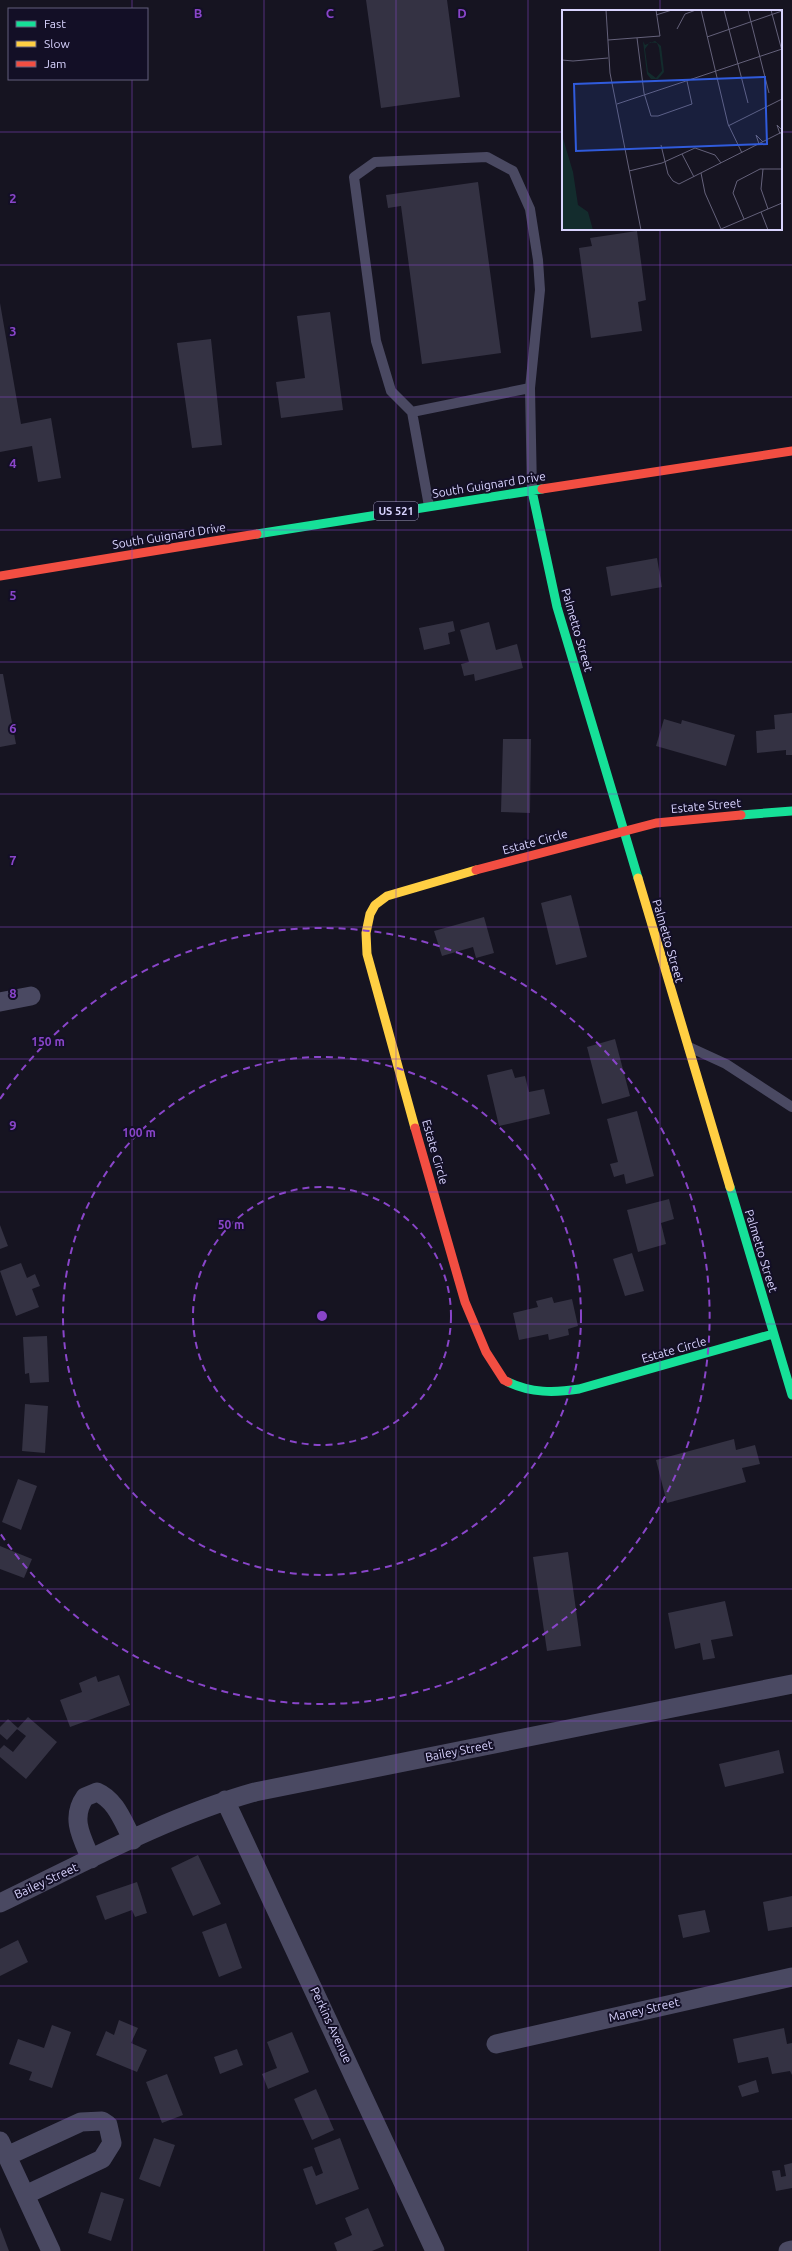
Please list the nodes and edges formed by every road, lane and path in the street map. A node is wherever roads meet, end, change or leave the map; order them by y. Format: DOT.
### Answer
graph roads {
  1 [pos="530,388"];
  2 [pos="412,412"];
  3 [pos="792,451"];
  4 [pos="532,491"];
  5 [pos="429,506"];
  6 [pos="0,576"];
  7 [pos="792,811"];
  8 [pos="623,831"];
  9 [pos="31,996"];
  10 [pos="0,1002"];
  11 [pos="687,1046"];
  12 [pos="792,1107"];
  13 [pos="773,1334"];
  14 [pos="792,1395"];
  15 [pos="792,1684"];
  16 [pos="225,1800"];
  17 [pos="133,1840"];
  18 [pos="92,1859"];
  19 [pos="0,1903"];
  20 [pos="792,1977"];
  21 [pos="496,2044"];
  22 [pos="4,2149"];
  23 [pos="25,2195"];
  24 [pos="792,2250"];
  25 [pos="51,2251"];
  26 [pos="435,2251"];
  27 [pos="788,2251"];
  1 -- 2 [label="lane"];
  1 -- 2 [label="lane"];
  1 -- 4 [label="lane"];
  2 -- 5 [label="lane"];
  3 -- 4 [label="main road, South Guignard Drive / US 521"];
  4 -- 5 [label="main road, South Guignard Drive / US 521"];
  4 -- 8 [label="main road, Palmetto Street"];
  5 -- 6 [label="main road, South Guignard Drive / US 521"];
  7 -- 8 [label="main road, Estate Street"];
  8 -- 11 [label="main road, Palmetto Street"];
  8 -- 13 [label="main road, Estate Circle"];
  9 -- 10 [label="street"];
  11 -- 12 [label="lane"];
  11 -- 13 [label="main road, Palmetto Street"];
  13 -- 14 [label="main road, Palmetto Street"];
  15 -- 16 [label="street, Bailey Street"];
  16 -- 17 [label="street, Bailey Street"];
  16 -- 26 [label="street, Perkins Avenue"];
  17 -- 18 [label="street, Bailey Street"];
  17 -- 18 [label="street, Bailey Street"];
  18 -- 19 [label="street, Bailey Street"];
  20 -- 21 [label="street, Maney Street"];
  22 -- 23 [label="street"];
  22 -- 23 [label="street"];
  23 -- 25 [label="street"];
  24 -- 27 [label="street"];
}
